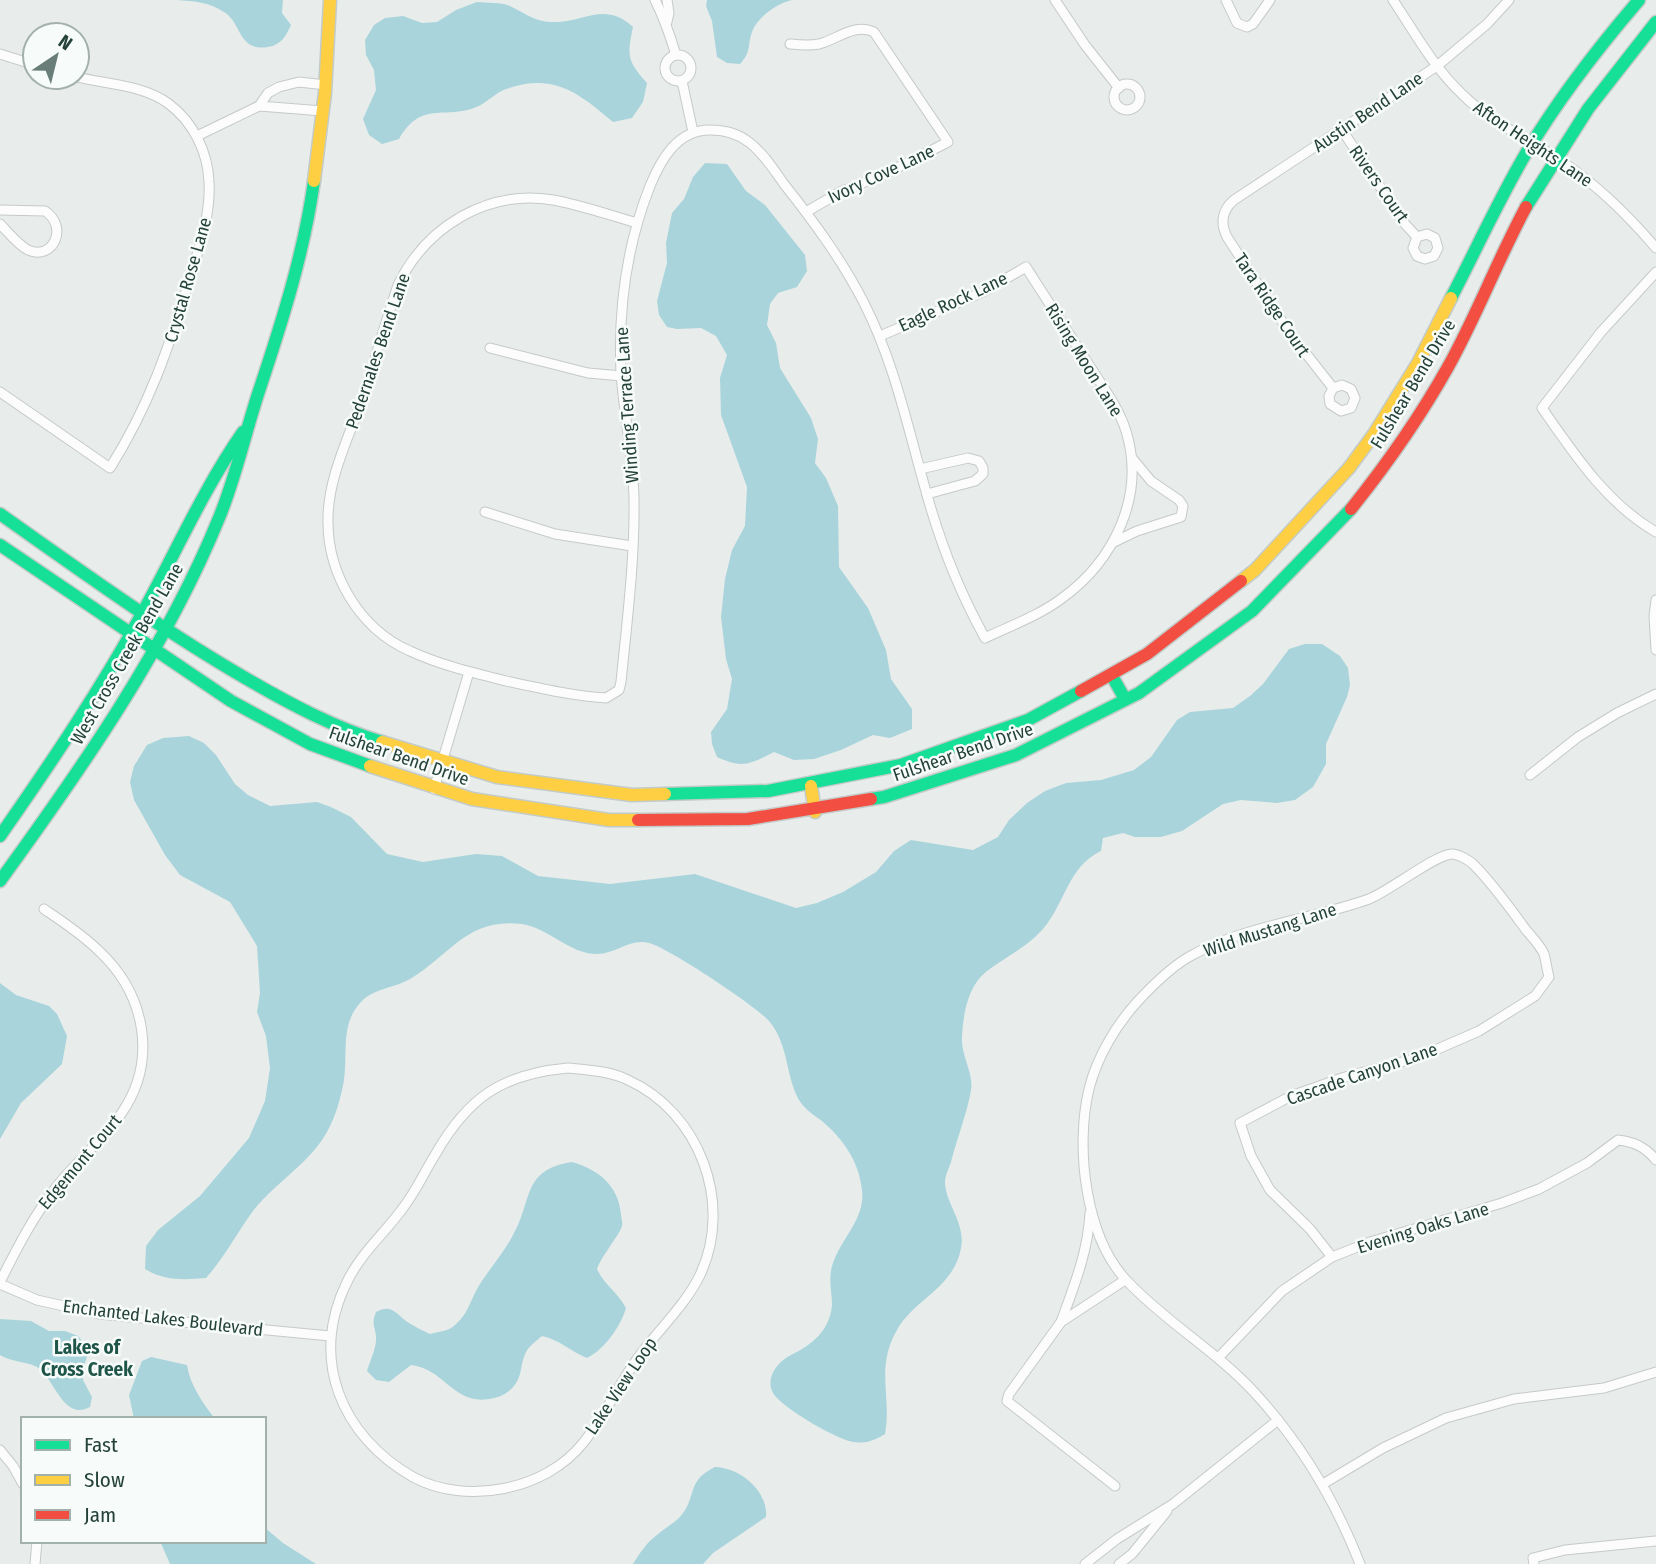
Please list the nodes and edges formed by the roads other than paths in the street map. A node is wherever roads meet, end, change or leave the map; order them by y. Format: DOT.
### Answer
graph roads {
  1 [pos="330,0"];
  2 [pos="655,0"];
  3 [pos="667,0"];
  4 [pos="1055,0"];
  5 [pos="1226,0"];
  6 [pos="1270,0"];
  7 [pos="1393,0"];
  8 [pos="1509,0"];
  9 [pos="1639,0"];
  10 [pos="667,22"];
  11 [pos="1656,22"];
  12 [pos="790,44"];
  13 [pos="0,54"];
  14 [pos="676,55"];
  15 [pos="21,61"];
  16 [pos="1437,66"];
  17 [pos="91,80"];
  18 [pos="682,81"];
  19 [pos="326,85"];
  20 [pos="1119,88"];
  21 [pos="259,106"];
  22 [pos="323,111"];
  23 [pos="1342,131"];
  24 [pos="693,132"];
  25 [pos="197,136"];
  26 [pos="1533,143"];
  27 [pos="1556,157"];
  28 [pos="0,210"];
  29 [pos="806,212"];
  30 [pos="1223,217"];
  31 [pos="0,223"];
  32 [pos="637,223"];
  33 [pos="1417,237"];
  34 [pos="1656,248"];
  35 [pos="1026,267"];
  36 [pos="1656,272"];
  37 [pos="880,336"];
  38 [pos="490,348"];
  39 [pos="621,376"];
  40 [pos="1333,388"];
  41 [pos="0,392"];
  42 [pos="1385,421"];
  43 [pos="248,426"];
  44 [pos="1406,436"];
  45 [pos="1132,458"];
  46 [pos="920,469"];
  47 [pos="927,494"];
  48 [pos="485,512"];
  49 [pos="0,514"];
  50 [pos="1656,532"];
  51 [pos="1114,542"];
  52 [pos="0,545"];
  53 [pos="632,546"];
  54 [pos="1656,600"];
  55 [pos="143,612"];
  56 [pos="165,627"];
  57 [pos="130,634"];
  58 [pos="152,649"];
  59 [pos="1656,650"];
  60 [pos="469,672"];
  61 [pos="1112,677"];
  62 [pos="621,682"];
  63 [pos="1656,694"];
  64 [pos="1125,699"];
  65 [pos="442,764"];
  66 [pos="1530,775"];
  67 [pos="811,786"];
  68 [pos="434,789"];
  69 [pos="814,812"];
  70 [pos="0,836"];
  71 [pos="0,881"];
  72 [pos="44,909"];
  73 [pos="1549,977"];
  74 [pos="1656,1160"];
  75 [pos="1090,1209"];
  76 [pos="1332,1257"];
  77 [pos="1125,1280"];
  78 [pos="0,1283"];
  79 [pos="1061,1322"];
  80 [pos="330,1336"];
  81 [pos="1218,1358"];
  82 [pos="1656,1372"];
  83 [pos="1278,1420"];
  84 [pos="0,1450"];
  85 [pos="21,1480"];
  86 [pos="1323,1484"];
  87 [pos="1115,1486"];
  88 [pos="1174,1503"];
  89 [pos="1656,1541"];
  90 [pos="37,1543"];
  91 [pos="1533,1561"];
  92 [pos="35,1564"];
  93 [pos="1085,1564"];
  94 [pos="1119,1564"];
  95 [pos="1360,1564"];
  1 -- 19 [label="main road, West Cross Creek Bend Lane"];
  2 -- 10 [label="street"];
  3 -- 10 [label="street"];
  4 -- 20 [label="street"];
  5 -- 6 [label="street"];
  7 -- 16 [label="street, Afton Heights Lane"];
  8 -- 16 [label="street, Austin Bend Lane"];
  9 -- 26 [label="main road, Fulshear Bend Drive"];
  10 -- 14 [label="street"];
  11 -- 27 [label="main road, Fulshear Bend Drive"];
  12 -- 29 [label="street, Ivory Cove Lane"];
  13 -- 15 [label="street"];
  14 -- 18 [label="street"];
  14 -- 18 [label="street"];
  16 -- 23 [label="street, Austin Bend Lane"];
  16 -- 26 [label="street, Afton Heights Lane"];
  17 -- 25 [label="street, Crystal Rose Lane"];
  18 -- 24 [label="street"];
  19 -- 21 [label="street"];
  19 -- 22 [label="main road, West Cross Creek Bend Lane"];
  21 -- 22 [label="street"];
  21 -- 25 [label="street"];
  22 -- 43 [label="main road, West Cross Creek Bend Lane"];
  23 -- 30 [label="street, Austin Bend Lane"];
  23 -- 33 [label="street, Rivers Court"];
  24 -- 29 [label="street"];
  24 -- 32 [label="street, Winding Terrace Lane"];
  25 -- 41 [label="street, Crystal Rose Lane"];
  26 -- 27 [label="street, Afton Heights Lane"];
  26 -- 42 [label="main road, Fulshear Bend Drive"];
  27 -- 34 [label="street, Afton Heights Lane"];
  27 -- 44 [label="main road, Fulshear Bend Drive"];
  28 -- 31 [label="street"];
  29 -- 37 [label="street"];
  30 -- 40 [label="street, Tara Ridge Court"];
  32 -- 39 [label="street, Winding Terrace Lane"];
  32 -- 60 [label="street, Pedernales Bend Lane"];
  35 -- 37 [label="street, Eagle Rock Lane"];
  35 -- 45 [label="street, Rising Moon Lane"];
  36 -- 50 [label="street"];
  37 -- 46 [label="street"];
  38 -- 39 [label="street"];
  39 -- 53 [label="street, Winding Terrace Lane"];
  42 -- 44 [label="main road"];
  42 -- 61 [label="main road, Fulshear Bend Drive"];
  43 -- 55 [label="main road, West Cross Creek Bend Lane"];
  43 -- 56 [label="main road, West Cross Creek Bend Lane"];
  44 -- 64 [label="main road, Fulshear Bend Drive"];
  45 -- 51 [label="street, Rising Moon Lane"];
  45 -- 51 [label="street"];
  46 -- 47 [label="street"];
  46 -- 47 [label="street"];
  47 -- 51 [label="street, Rising Moon Lane"];
  48 -- 53 [label="street"];
  49 -- 55 [label="main road, Fulshear Bend Drive"];
  52 -- 57 [label="main road, Fulshear Bend Drive"];
  53 -- 62 [label="street, Winding Terrace Lane"];
  54 -- 59 [label="street"];
  55 -- 56 [label="main road, Fulshear Bend Drive"];
  55 -- 57 [label="main road, West Cross Creek Bend Lane"];
  56 -- 58 [label="main road, West Cross Creek Bend Lane"];
  56 -- 65 [label="main road, Fulshear Bend Drive"];
  57 -- 58 [label="main road, Fulshear Bend Drive"];
  57 -- 70 [label="main road, West Cross Creek Bend Lane"];
  58 -- 68 [label="main road, Fulshear Bend Drive"];
  58 -- 71 [label="main road, West Cross Creek Bend Lane"];
  60 -- 62 [label="street, Pedernales Bend Lane"];
  60 -- 65 [label="street"];
  61 -- 64 [label="main road"];
  61 -- 67 [label="main road, Fulshear Bend Drive"];
  63 -- 66 [label="street"];
  64 -- 69 [label="main road, Fulshear Bend Drive"];
  65 -- 67 [label="main road, Fulshear Bend Drive"];
  65 -- 68 [label="street"];
  67 -- 69 [label="main road"];
  68 -- 69 [label="main road, Fulshear Bend Drive"];
  72 -- 78 [label="street, Edgemont Court"];
  73 -- 75 [label="street, Wild Mustang Lane"];
  73 -- 76 [label="street, Cascade Canyon Lane"];
  74 -- 76 [label="street, Evening Oaks Lane"];
  75 -- 77 [label="street, Wild Mustang Lane"];
  75 -- 79 [label="street, Wild Mustang Lane"];
  76 -- 81 [label="street, Evening Oaks Lane"];
  77 -- 79 [label="street"];
  77 -- 81 [label="street, Wild Mustang Lane"];
  78 -- 80 [label="street, Enchanted Lakes Boulevard"];
  79 -- 87 [label="street"];
  80 -- 80 [label="street, Lake View Loop"];
  81 -- 83 [label="street, Wild Mustang Lane"];
  82 -- 86 [label="street"];
  83 -- 86 [label="street, Wild Mustang Lane"];
  83 -- 88 [label="street"];
  84 -- 85 [label="street"];
  86 -- 95 [label="street, Wild Mustang Lane"];
  88 -- 93 [label="street"];
  88 -- 94 [label="street"];
  89 -- 91 [label="street"];
  90 -- 92 [label="street"];
}
